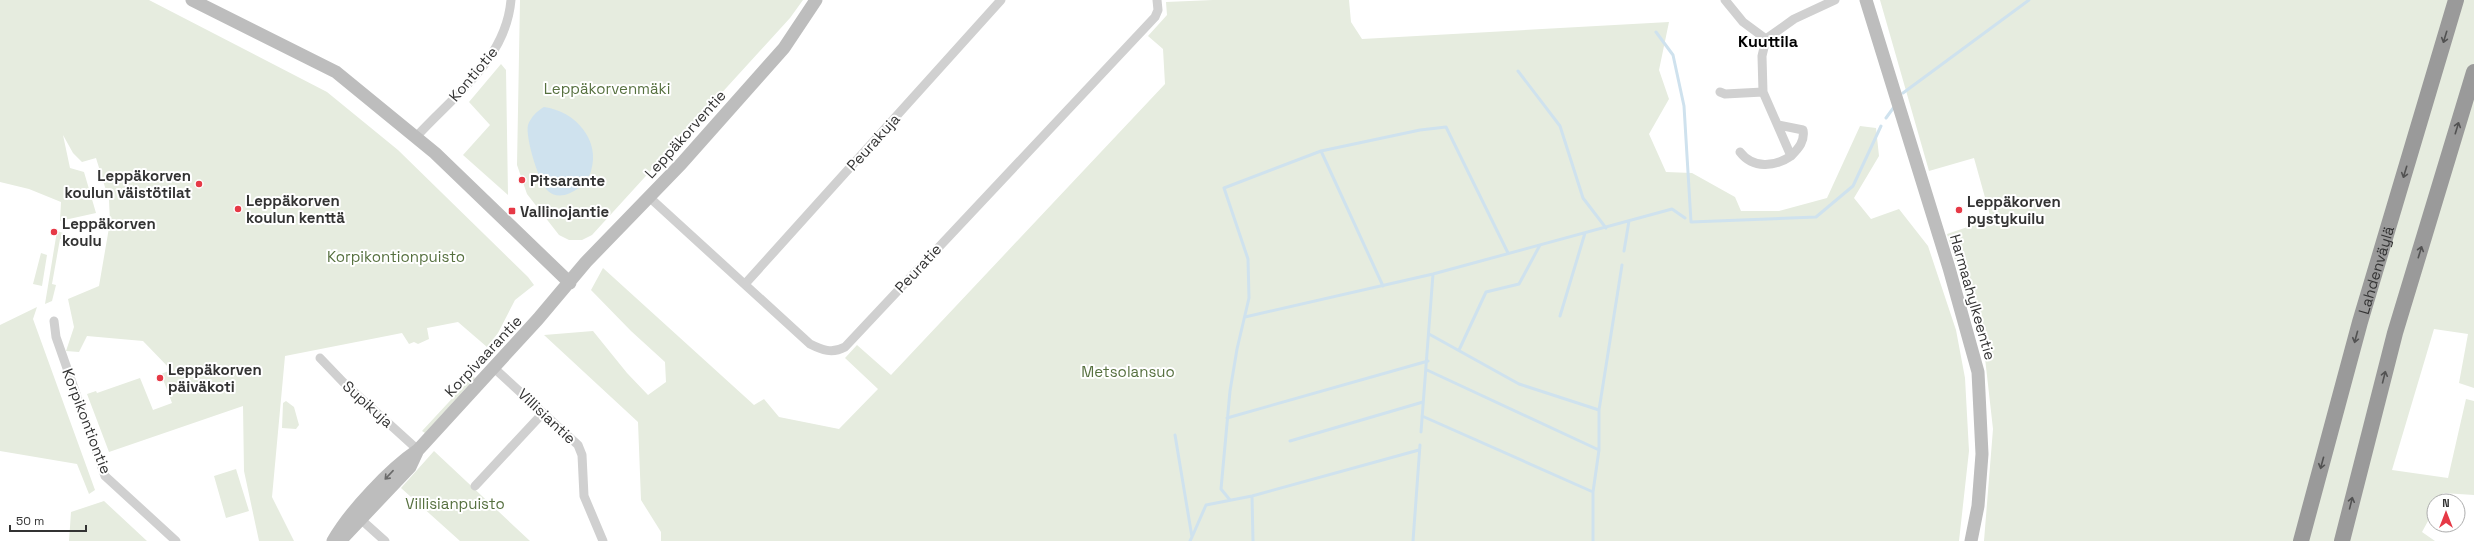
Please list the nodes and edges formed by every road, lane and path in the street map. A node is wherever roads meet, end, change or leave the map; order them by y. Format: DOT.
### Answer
graph roads {
  1 [pos="192,0"];
  2 [pos="511,0"];
  3 [pos="816,0"];
  4 [pos="1001,0"];
  5 [pos="1157,0"];
  6 [pos="1725,0"];
  7 [pos="1835,0"];
  8 [pos="1866,0"];
  9 [pos="2456,0"];
  10 [pos="1812,4"];
  11 [pos="1766,39"];
  12 [pos="2474,72"];
  13 [pos="1720,92"];
  14 [pos="1763,92"];
  15 [pos="1778,125"];
  16 [pos="416,137"];
  17 [pos="1740,152"];
  18 [pos="1791,156"];
  19 [pos="649,197"];
  20 [pos="570,283"];
  21 [pos="745,284"];
  22 [pos="54,321"];
  23 [pos="320,358"];
  24 [pos="494,368"];
  25 [pos="543,413"];
  26 [pos="418,450"];
  27 [pos="475,486"];
  28 [pos="358,516"];
  29 [pos="176,541"];
  30 [pos="333,541"];
  31 [pos="340,541"];
  32 [pos="385,541"];
  33 [pos="603,541"];
  34 [pos="1971,541"];
  35 [pos="2301,541"];
  36 [pos="2342,541"];
  1 -- 16 [label="street"];
  2 -- 16 [label="street, Kontiotie"];
  3 -- 19 [label="street, Leppäkorventie"];
  4 -- 21 [label="street, Peurakuja"];
  5 -- 21 [label="street, Peuratie"];
  6 -- 11 [label="street"];
  7 -- 10 [label="street"];
  8 -- 34 [label="street, Harmaahylkeentie"];
  9 -- 35 [label="highway, Lahdenväylä, one-way"];
  10 -- 11 [label="street"];
  11 -- 14 [label="street"];
  36 -- 12 [label="highway, one-way"];
  13 -- 14 [label="street"];
  14 -- 15 [label="street"];
  15 -- 18 [label="street"];
  15 -- 18 [label="street"];
  16 -- 20 [label="street"];
  17 -- 18 [label="street"];
  19 -- 20 [label="street, Leppäkorventie"];
  19 -- 21 [label="street, Peuratie"];
  20 -- 24 [label="street, Korpivaarantie"];
  22 -- 29 [label="street, Korpikontiontie"];
  23 -- 26 [label="street, Supikuja"];
  24 -- 25 [label="street, Villisiantie"];
  24 -- 26 [label="street, Korpivaarantie"];
  25 -- 27 [label="street"];
  25 -- 33 [label="street, Villisiantie"];
  26 -- 28 [label="street, Korpivaarantie"];
  28 -- 30 [label="street, Korpivaarantie"];
  28 -- 31 [label="street, Korpivaarantie"];
  28 -- 32 [label="street"];
}
